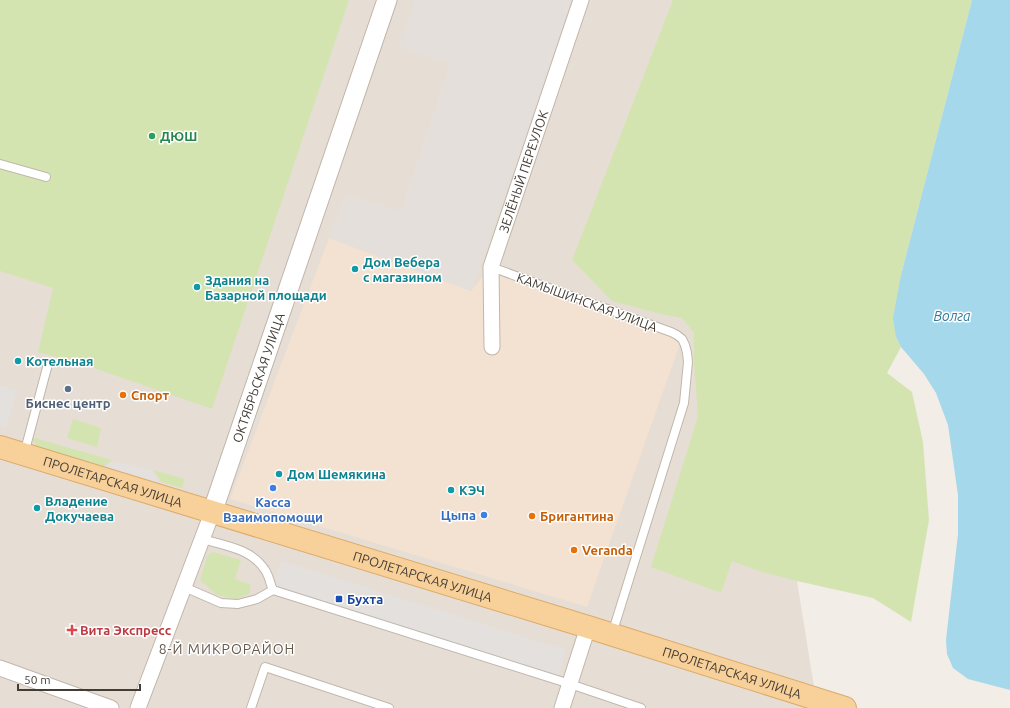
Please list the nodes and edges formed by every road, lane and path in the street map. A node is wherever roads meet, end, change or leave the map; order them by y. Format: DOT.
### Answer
graph roads {
  1 [pos="387,0"];
  2 [pos="581,0"];
  3 [pos="0,164"];
  4 [pos="46,177"];
  5 [pos="491,268"];
  6 [pos="492,347"];
  7 [pos="48,364"];
  8 [pos="0,448"];
  9 [pos="24,455"];
  10 [pos="212,513"];
  11 [pos="202,539"];
  12 [pos="184,587"];
  13 [pos="273,590"];
  14 [pos="588,627"];
  15 [pos="611,634"];
  16 [pos="0,668"];
  17 [pos="570,684"];
  18 [pos="111,708"];
  19 [pos="138,708"];
  20 [pos="251,708"];
  21 [pos="389,708"];
  22 [pos="562,708"];
  23 [pos="641,708"];
  24 [pos="845,708"];
  1 -- 10 [label="street, ОКТЯБРЬСКАЯ УЛИЦА"];
  2 -- 5 [label="street, ЗЕЛЁНЫЙ ПЕРЕУЛОК"];
  3 -- 4 [label="lane"];
  5 -- 6 [label="street, ЗЕЛЁНЫЙ ПЕРЕУЛОК"];
  5 -- 15 [label="lane, КАМЫШИНСКАЯ УЛИЦА"];
  7 -- 9 [label="lane"];
  8 -- 9 [label="main road, ПРОЛЕТАРСКАЯ УЛИЦА"];
  9 -- 10 [label="main road, ПРОЛЕТАРСКАЯ УЛИЦА"];
  10 -- 11 [label="street, ОКТЯБРЬСКАЯ УЛИЦА"];
  10 -- 14 [label="main road, ПРОЛЕТАРСКАЯ УЛИЦА"];
  11 -- 12 [label="street, ОКТЯБРЬСКАЯ УЛИЦА"];
  11 -- 13 [label="lane"];
  12 -- 13 [label="lane"];
  12 -- 19 [label="street, ОКТЯБРЬСКАЯ УЛИЦА"];
  13 -- 17 [label="lane"];
  14 -- 15 [label="main road, ПРОЛЕТАРСКАЯ УЛИЦА"];
  14 -- 17 [label="street"];
  15 -- 24 [label="main road, ПРОЛЕТАРСКАЯ УЛИЦА"];
  16 -- 18 [label="street"];
  17 -- 22 [label="street"];
  17 -- 23 [label="lane"];
  20 -- 21 [label="lane"];
}
